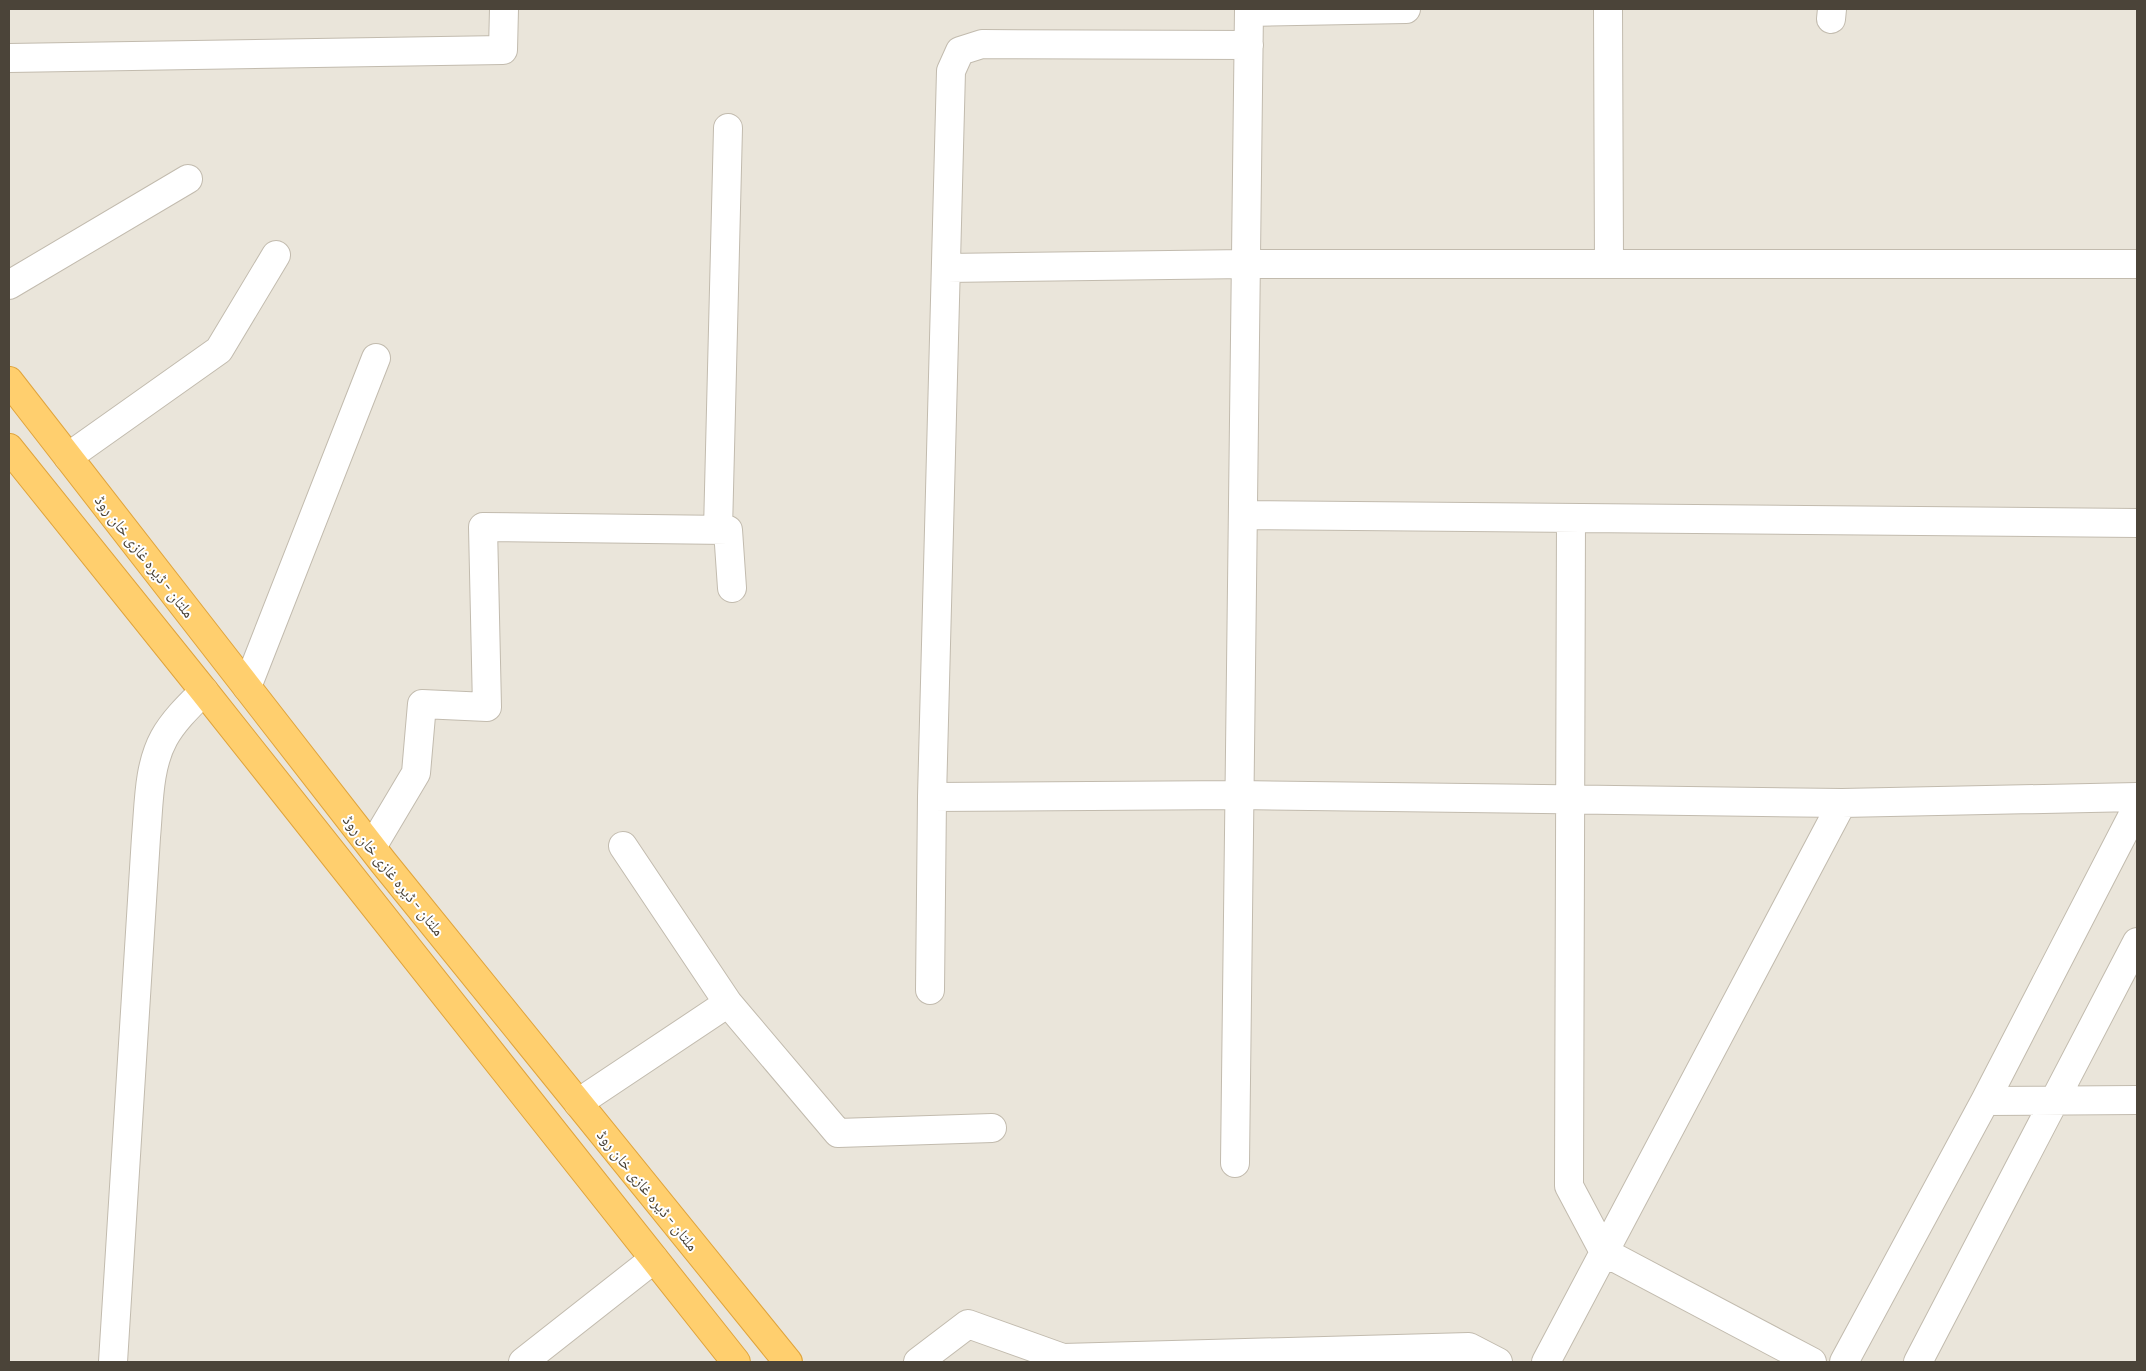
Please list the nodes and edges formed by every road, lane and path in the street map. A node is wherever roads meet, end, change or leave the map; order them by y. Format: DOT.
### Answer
graph roads {
  1 [pos="504,9"];
  2 [pos="1406,9"];
  3 [pos="1608,9"];
  4 [pos="1249,10"];
  5 [pos="1249,45"];
  6 [pos="9,58"];
  7 [pos="728,128"];
  8 [pos="188,179"];
  9 [pos="276,255"];
  10 [pos="1246,264"];
  11 [pos="1609,264"];
  12 [pos="2137,264"];
  13 [pos="947,268"];
  14 [pos="9,285"];
  15 [pos="376,358"];
  16 [pos="9,381"];
  17 [pos="9,448"];
  18 [pos="68,458"];
  19 [pos="1243,514"];
  20 [pos="1571,518"];
  21 [pos="2137,524"];
  22 [pos="718,530"];
  23 [pos="732,588"];
  24 [pos="247,687"];
  25 [pos="204,691"];
  26 [pos="1239,795"];
  27 [pos="932,797"];
  28 [pos="2137,797"];
  29 [pos="1569,799"];
  30 [pos="1842,803"];
  31 [pos="2137,806"];
  32 [pos="623,846"];
  33 [pos="378,854"];
  34 [pos="357,884"];
  35 [pos="2137,942"];
  36 [pos="930,990"];
  37 [pos="728,1003"];
  38 [pos="2054,1100"];
  39 [pos="2137,1100"];
  40 [pos="1985,1101"];
  41 [pos="578,1103"];
  42 [pos="992,1128"];
  43 [pos="1235,1163"];
  44 [pos="1604,1252"];
  45 [pos="654,1258"];
  46 [pos="113,1362"];
  47 [pos="523,1362"];
  48 [pos="736,1362"];
  49 [pos="788,1362"];
  50 [pos="918,1362"];
  51 [pos="1498,1362"];
  52 [pos="1546,1362"];
  53 [pos="1812,1362"];
  54 [pos="1844,1362"];
  55 [pos="1918,1362"];
  1 -- 6 [label="street"];
  2 -- 4 [label="street"];
  3 -- 11 [label="street"];
  4 -- 5 [label="street"];
  5 -- 10 [label="street"];
  5 -- 13 [label="street"];
  7 -- 22 [label="street"];
  8 -- 14 [label="street"];
  9 -- 18 [label="street"];
  10 -- 11 [label="street"];
  10 -- 13 [label="street"];
  10 -- 19 [label="street"];
  11 -- 12 [label="street"];
  13 -- 27 [label="street"];
  15 -- 24 [label="street"];
  16 -- 18 [label="highway, ملتان - ڈیرہ غازی خان روڈ"];
  17 -- 25 [label="highway, ملتان - ڈیرہ غازی خان روڈ"];
  18 -- 24 [label="highway, ملتان - ڈیرہ غازی خان روڈ"];
  19 -- 20 [label="street"];
  19 -- 26 [label="street"];
  20 -- 21 [label="street"];
  20 -- 29 [label="street"];
  22 -- 23 [label="street"];
  22 -- 33 [label="street"];
  24 -- 33 [label="highway, ملتان - ڈیرہ غازی خان روڈ"];
  25 -- 34 [label="highway, ملتان - ڈیرہ غازی خان روڈ"];
  25 -- 46 [label="street"];
  26 -- 27 [label="street"];
  26 -- 29 [label="street"];
  26 -- 43 [label="street"];
  27 -- 36 [label="street"];
  28 -- 30 [label="street"];
  29 -- 30 [label="street"];
  29 -- 44 [label="street"];
  30 -- 44 [label="street"];
  31 -- 40 [label="street"];
  32 -- 37 [label="street"];
  33 -- 34 [label="highway"];
  33 -- 41 [label="highway, ملتان - ڈیرہ غازی خان روڈ"];
  34 -- 45 [label="highway, ملتان - ڈیرہ غازی خان روڈ"];
  35 -- 38 [label="street"];
  37 -- 41 [label="street"];
  37 -- 42 [label="street"];
  38 -- 39 [label="street"];
  38 -- 40 [label="street"];
  38 -- 55 [label="street"];
  40 -- 54 [label="street"];
  41 -- 49 [label="highway, ملتان - ڈیرہ غازی خان روڈ"];
  44 -- 52 [label="street"];
  44 -- 53 [label="street"];
  45 -- 47 [label="street"];
  45 -- 48 [label="highway, ملتان - ڈیرہ غازی خان روڈ"];
  50 -- 51 [label="street"];
}
